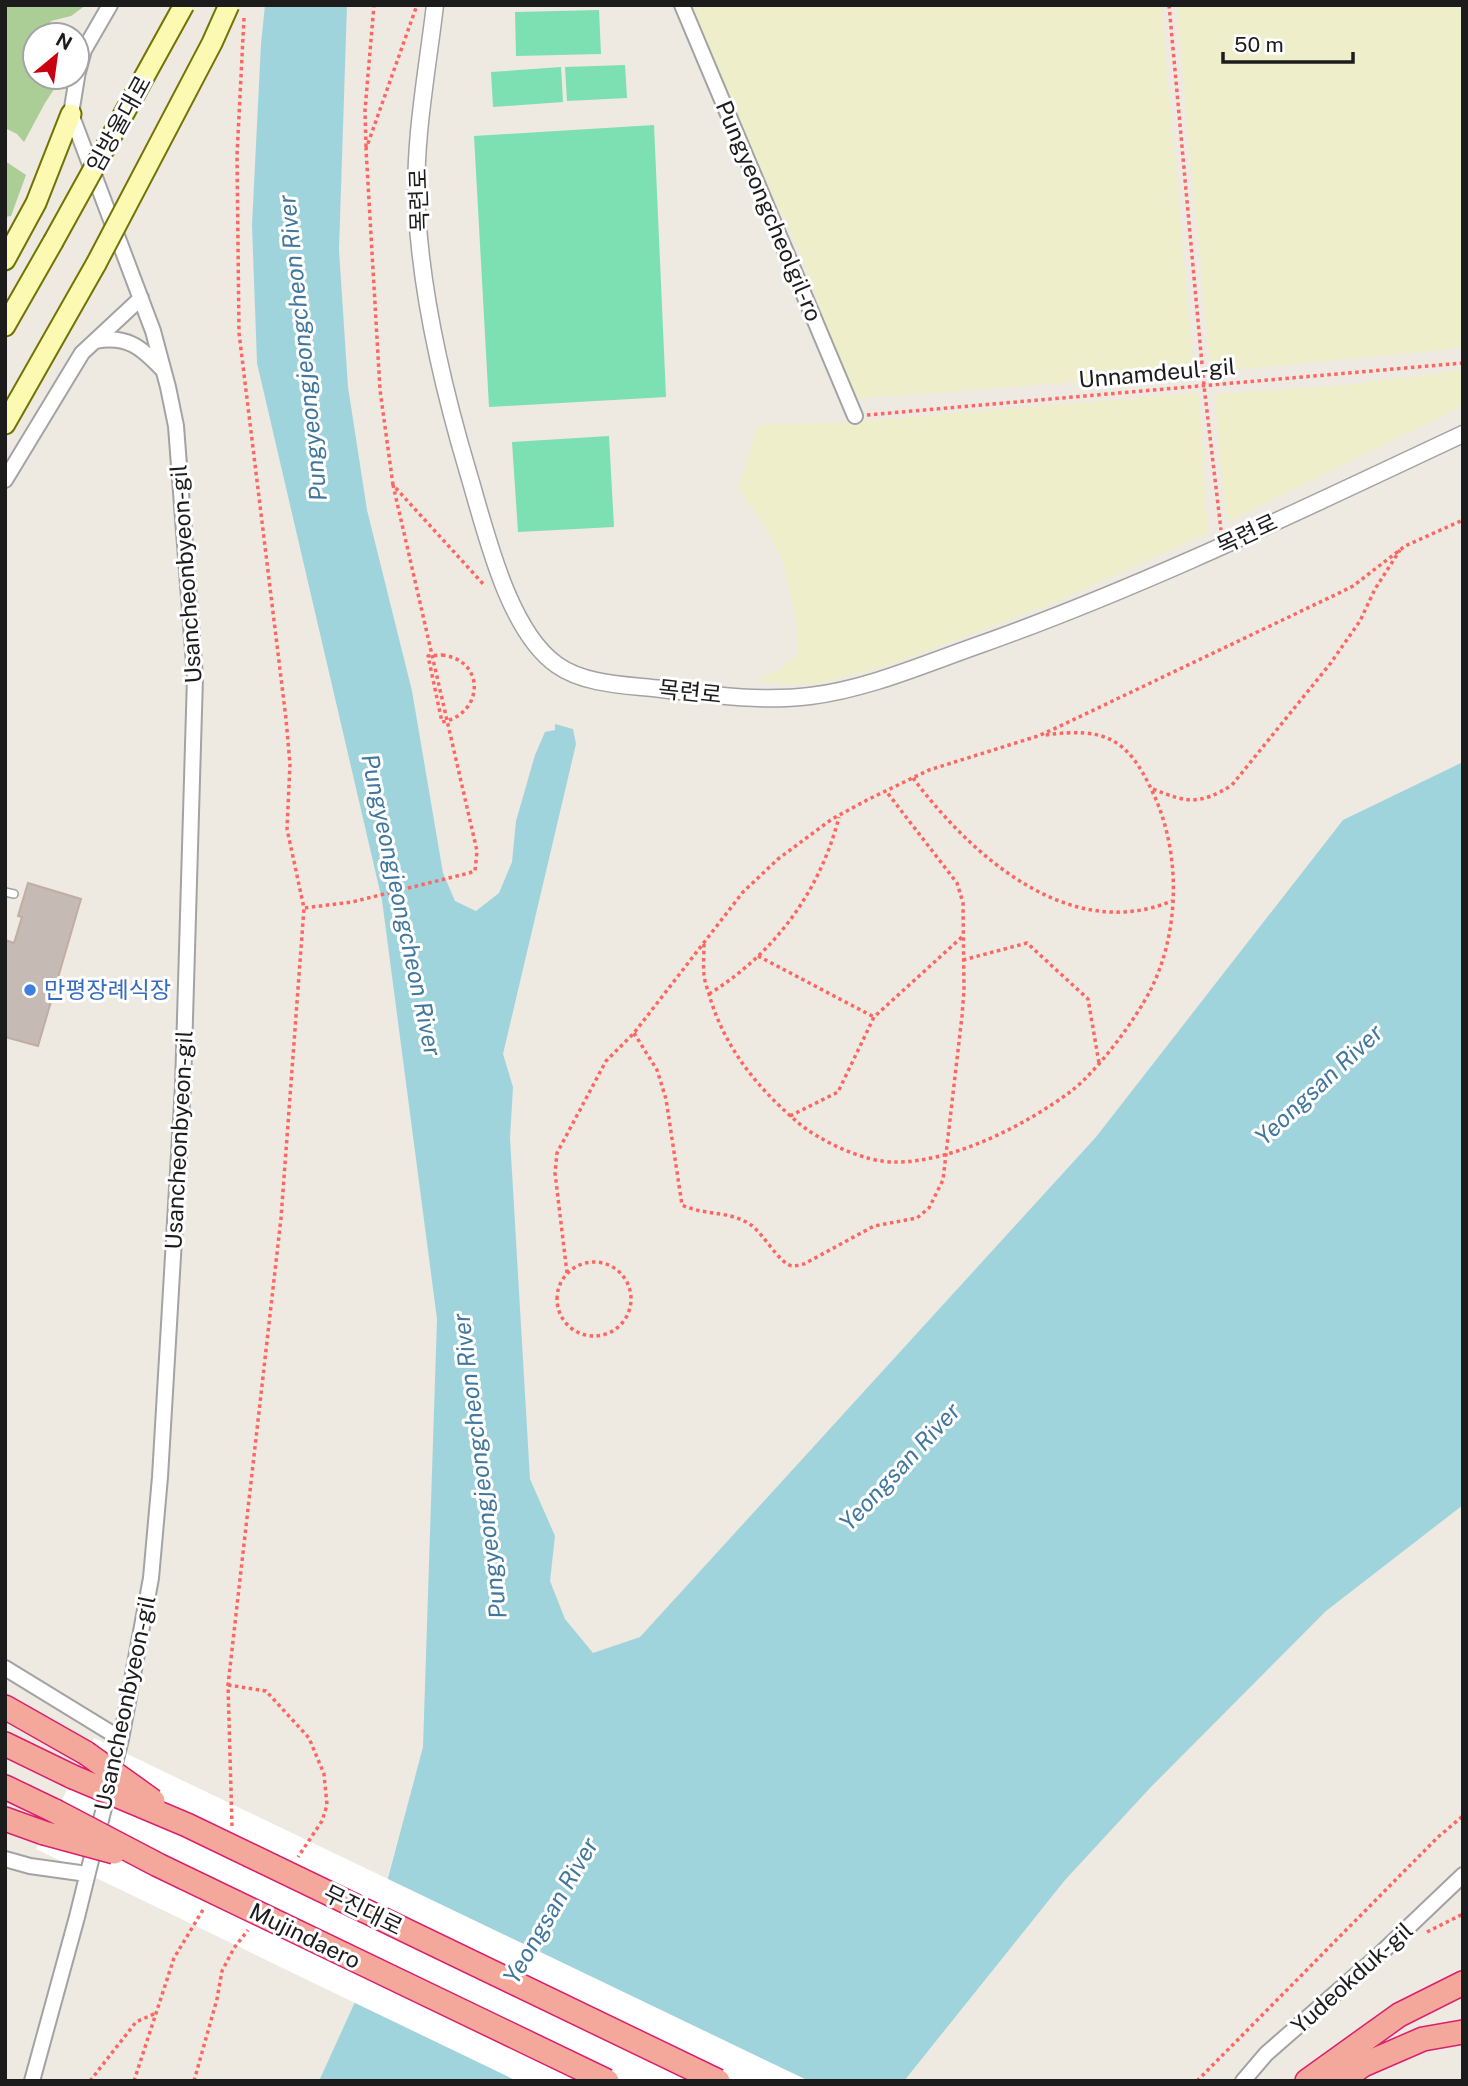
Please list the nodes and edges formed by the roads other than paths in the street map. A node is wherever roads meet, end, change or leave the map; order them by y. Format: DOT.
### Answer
graph roads {
  1 [pos="110,5"];
  2 [pos="184,5"];
  3 [pos="229,5"];
  4 [pos="435,5"];
  5 [pos="682,5"];
  6 [pos="91,38"];
  7 [pos="75,91"];
  8 [pos="71,114"];
  9 [pos="5,260"];
  10 [pos="141,298"];
  11 [pos="5,326"];
  12 [pos="94,341"];
  13 [pos="164,370"];
  14 [pos="855,416"];
  15 [pos="5,424"];
  16 [pos="1463,434"];
  17 [pos="5,480"];
  18 [pos="5,1668"];
  19 [pos="5,1707"];
  20 [pos="121,1739"];
  21 [pos="5,1744"];
  22 [pos="5,1787"];
  23 [pos="5,1819"];
  24 [pos="187,1825"];
  25 [pos="5,1859"];
  26 [pos="158,1865"];
  27 [pos="88,1874"];
  28 [pos="1463,1875"];
  29 [pos="1463,1983"];
  30 [pos="1463,2032"];
  31 [pos="32,2081"];
  32 [pos="607,2081"];
  33 [pos="718,2081"];
  34 [pos="1243,2081"];
  35 [pos="1307,2081"];
  36 [pos="1340,2081"];
  1 -- 6 [label="street"];
  2 -- 11 [label="main road, 임방울대로, bridge"];
  3 -- 15 [label="main road, bridge"];
  4 -- 16 [label="street, 목련로"];
  5 -- 14 [label="street, Pungyeongcheolgil-ro"];
  7 -- 8 [label="street"];
  8 -- 9 [label="main road"];
  8 -- 10 [label="street, Usancheonbyeon-gil"];
  10 -- 12 [label="street"];
  10 -- 13 [label="street, Usancheonbyeon-gil"];
  12 -- 13 [label="street"];
  12 -- 17 [label="street"];
  13 -- 20 [label="street, Usancheonbyeon-gil"];
  18 -- 20 [label="street"];
  19 -- 24 [label="highway, bridge"];
  20 -- 27 [label="street, Usancheonbyeon-gil"];
  21 -- 24 [label="highway, 무진대로, bridge"];
  22 -- 26 [label="highway, Mujindaero, bridge"];
  23 -- 26 [label="highway, bridge"];
  24 -- 33 [label="highway, 무진대로, bridge"];
  25 -- 27 [label="street"];
  26 -- 32 [label="highway, Mujindaero, bridge"];
  27 -- 31 [label="street, Usancheonbyeon-gil"];
  28 -- 34 [label="street, Yudeokduk-gil"];
  29 -- 35 [label="highway"];
  30 -- 36 [label="highway"];
}
